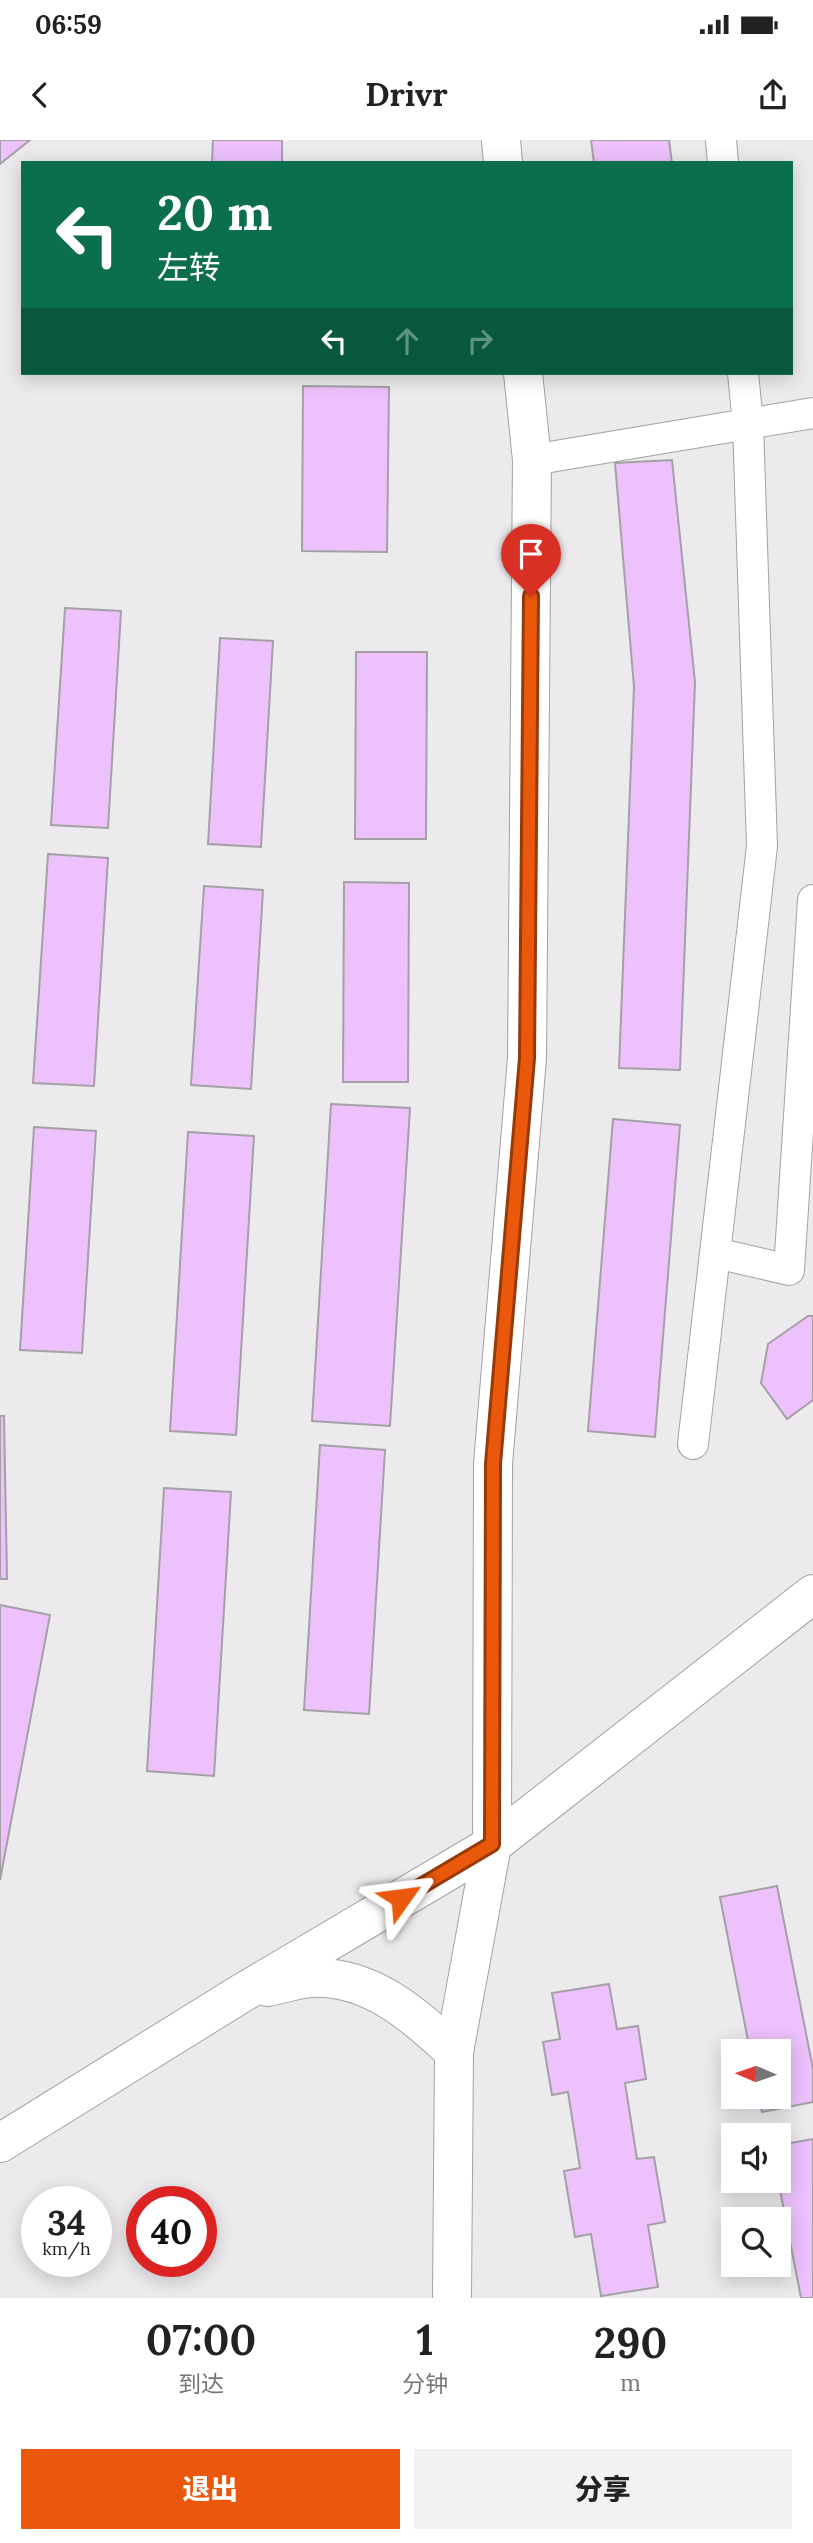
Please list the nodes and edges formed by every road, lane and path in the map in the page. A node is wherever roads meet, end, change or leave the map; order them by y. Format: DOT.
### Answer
graph roads {
  1 [pos="501,140"];
  2 [pos="721,140"];
  3 [pos="503,161"];
  4 [pos="723,161"];
  5 [pos="523,375"];
  6 [pos="743,375"];
  7 [pos="813,414"];
  8 [pos="748,424"];
  9 [pos="532,460"];
  10 [pos="813,900"];
  11 [pos="716,1253"];
  12 [pos="693,1444"];
  13 [pos="813,1594"];
  14 [pos="492,1844"];
  15 [pos="243,1993"];
  16 [pos="454,2052"];
  17 [pos="0,2143"];
  18 [pos="452,2298"];
  1 -- 3 [label="street"];
  2 -- 4 [label="street"];
  5 -- 9 [label="street"];
  6 -- 8 [label="street"];
  7 -- 8 [label="street"];
  8 -- 9 [label="street"];
  8 -- 11 [label="street"];
  9 -- 14 [label="street"];
  10 -- 11 [label="street"];
  11 -- 12 [label="street"];
  13 -- 14 [label="street"];
  14 -- 15 [label="street"];
  14 -- 16 [label="street"];
  15 -- 16 [label="street"];
  15 -- 17 [label="street"];
  16 -- 18 [label="street"];
}
